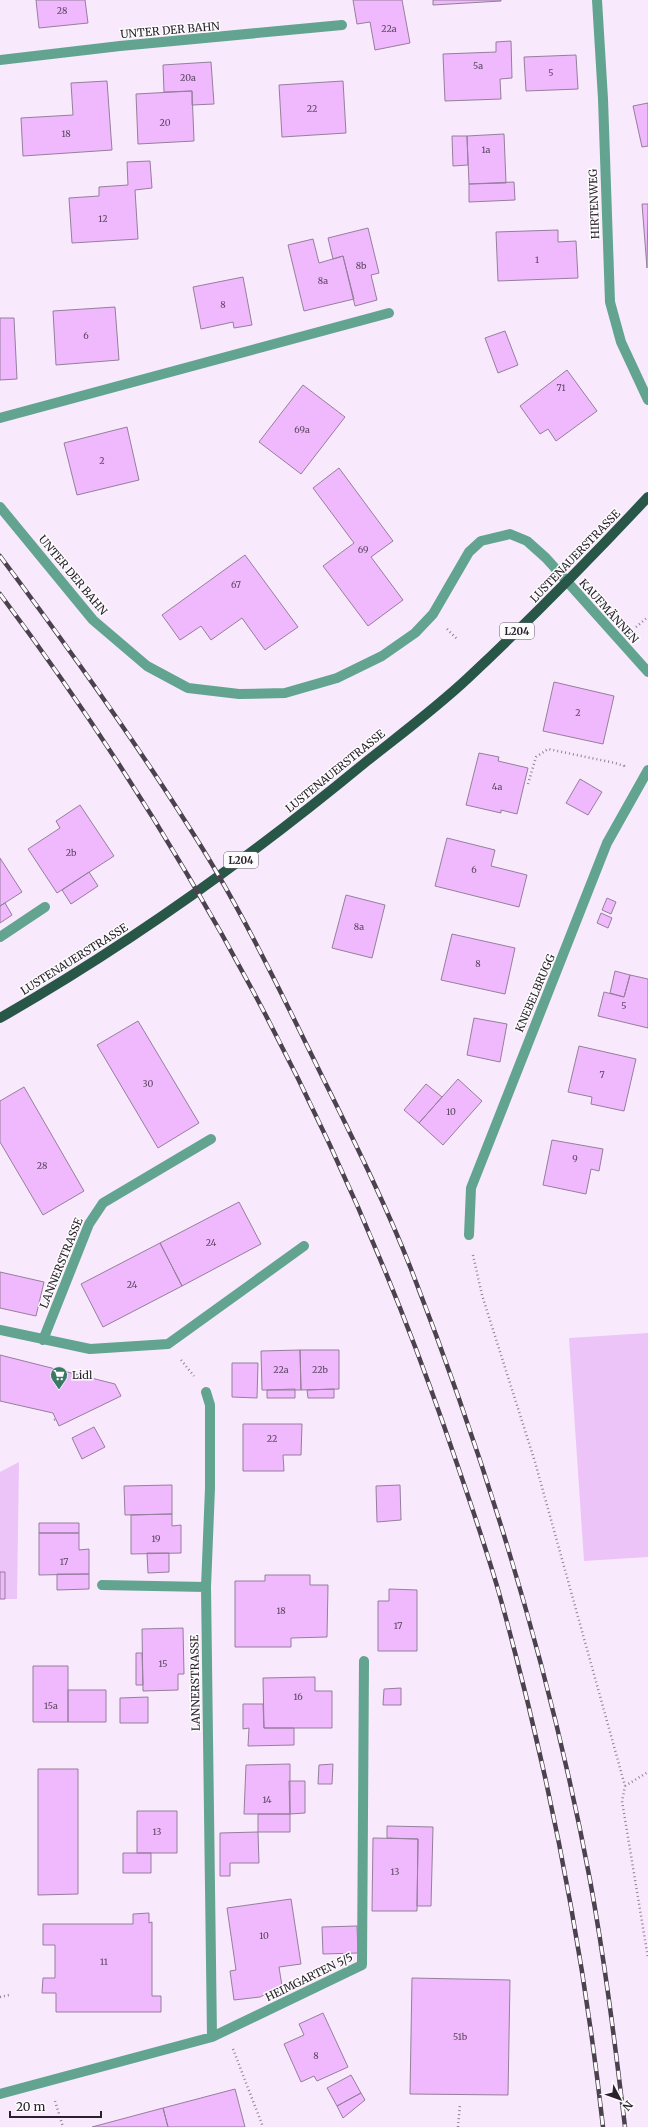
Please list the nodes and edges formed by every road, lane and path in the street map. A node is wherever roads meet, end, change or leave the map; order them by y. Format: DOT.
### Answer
graph roads {
  1 [pos="597,0"];
  2 [pos="342,25"];
  3 [pos="0,60"];
  4 [pos="389,313"];
  5 [pos="648,400"];
  6 [pos="0,418"];
  7 [pos="648,497"];
  8 [pos="0,507"];
  9 [pos="568,583"];
  10 [pos="648,672"];
  11 [pos="615,764"];
  12 [pos="648,770"];
  13 [pos="528,784"];
  14 [pos="45,907"];
  15 [pos="0,937"];
  16 [pos="0,1018"];
  17 [pos="211,1139"];
  18 [pos="469,1235"];
  19 [pos="304,1246"];
  20 [pos="0,1330"];
  21 [pos="43,1340"];
  22 [pos="168,1344"];
  23 [pos="206,1392"];
  24 [pos="102,1585"];
  25 [pos="206,1587"];
  26 [pos="364,1661"];
  27 [pos="648,1772"];
  28 [pos="625,1786"];
  29 [pos="648,1958"];
  30 [pos="9,1995"];
  31 [pos="0,1997"];
  32 [pos="226,2031"];
  33 [pos="212,2037"];
  34 [pos="48,2080"];
  35 [pos="0,2094"];
  36 [pos="460,2104"];
  37 [pos="63,2127"];
  38 [pos="263,2127"];
  39 [pos="458,2127"];
  1 -- 5 [label="street, HIRTENWEG"];
  2 -- 3 [label="street, UNTER DER BAHN"];
  4 -- 6 [label="street"];
  7 -- 9 [label="main road, LUSTENAUERSTRASSE / L204"];
  8 -- 9 [label="street, UNTER DER BAHN"];
  9 -- 10 [label="street, KAUFMÄNNEN"];
  9 -- 16 [label="main road, LUSTENAUERSTRASSE / L204"];
  11 -- 13 [label="path"];
  12 -- 18 [label="street, KNEBELBRUGG"];
  14 -- 15 [label="street"];
  17 -- 21 [label="street, LANNERSTRASSE"];
  18 -- 28 [label="path"];
  19 -- 22 [label="street"];
  20 -- 21 [label="street"];
  21 -- 22 [label="street"];
  22 -- 23 [label="path"];
  23 -- 25 [label="street, LANNERSTRASSE"];
  24 -- 25 [label="street"];
  25 -- 33 [label="street, LANNERSTRASSE"];
  26 -- 32 [label="street, HEIMGARTEN 5/5"];
  27 -- 28 [label="path"];
  28 -- 29 [label="path"];
  30 -- 31 [label="path"];
  32 -- 33 [label="street, HEIMGARTEN 5/5"];
  32 -- 38 [label="path"];
  33 -- 34 [label="street, HEIMGARTEN 5/5"];
  34 -- 35 [label="street, HEIMGARTEN 5/5"];
  34 -- 37 [label="path"];
  36 -- 39 [label="path"];
}
